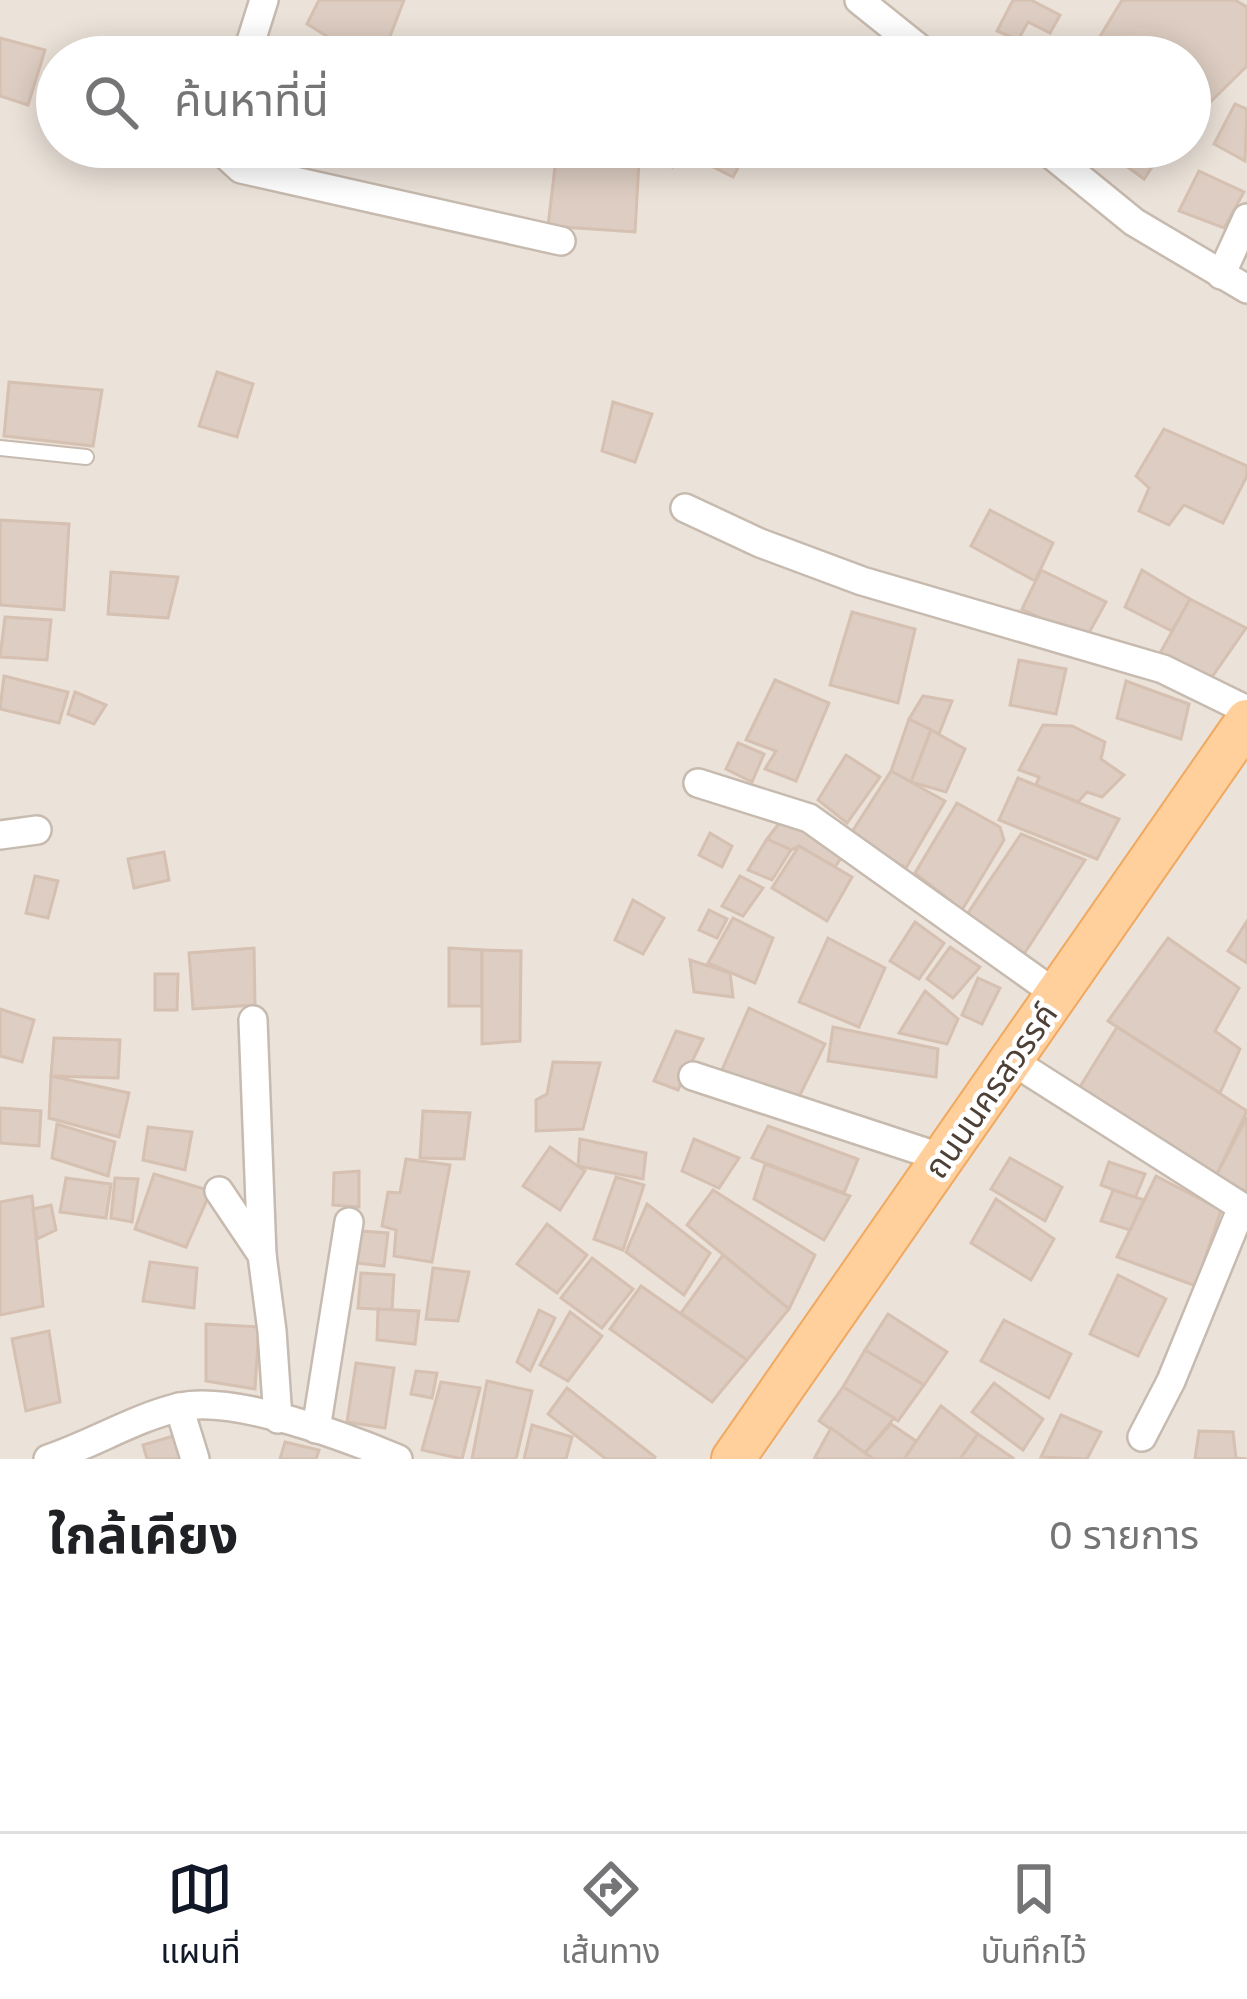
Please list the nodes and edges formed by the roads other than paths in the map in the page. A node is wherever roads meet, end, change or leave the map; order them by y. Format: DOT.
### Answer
graph roads {
  1 [pos="264,0"];
  2 [pos="859,0"];
  3 [pos="253,36"];
  4 [pos="904,36"];
  5 [pos="241,168"];
  6 [pos="1068,168"];
  7 [pos="1247,218"];
  8 [pos="561,241"];
  9 [pos="1221,275"];
  10 [pos="1247,289"];
  11 [pos="0,448"];
  12 [pos="86,457"];
  13 [pos="685,508"];
  14 [pos="1247,710"];
  15 [pos="1247,721"];
  16 [pos="698,783"];
  17 [pos="37,830"];
  18 [pos="0,835"];
  19 [pos="1056,994"];
  20 [pos="253,1020"];
  21 [pos="1011,1060"];
  22 [pos="693,1076"];
  23 [pos="943,1158"];
  24 [pos="219,1191"];
  25 [pos="349,1222"];
  26 [pos="262,1255"];
  27 [pos="179,1407"];
  28 [pos="278,1418"];
  29 [pos="316,1429"];
  30 [pos="1142,1437"];
  31 [pos="48,1459"];
  32 [pos="195,1459"];
  33 [pos="398,1459"];
  34 [pos="733,1459"];
  1 -- 3 [label="street"];
  2 -- 4 [label="street"];
  5 -- 8 [label="street"];
  6 -- 9 [label="street"];
  7 -- 9 [label="street"];
  9 -- 10 [label="street"];
  11 -- 12 [label="lane"];
  13 -- 14 [label="street"];
  15 -- 19 [label="main road, ถนนนครสวรรค์"];
  16 -- 19 [label="street"];
  17 -- 18 [label="street"];
  19 -- 21 [label="main road, ถนนนครสวรรค์"];
  20 -- 26 [label="street"];
  21 -- 23 [label="main road, ถนนนครสวรรค์"];
  21 -- 30 [label="street"];
  22 -- 23 [label="street"];
  23 -- 34 [label="main road, ถนนนครสวรรค์"];
  24 -- 26 [label="street"];
  25 -- 29 [label="street"];
  26 -- 28 [label="street"];
  27 -- 28 [label="street"];
  27 -- 31 [label="street"];
  27 -- 32 [label="street"];
  28 -- 29 [label="street"];
  29 -- 33 [label="street"];
}
